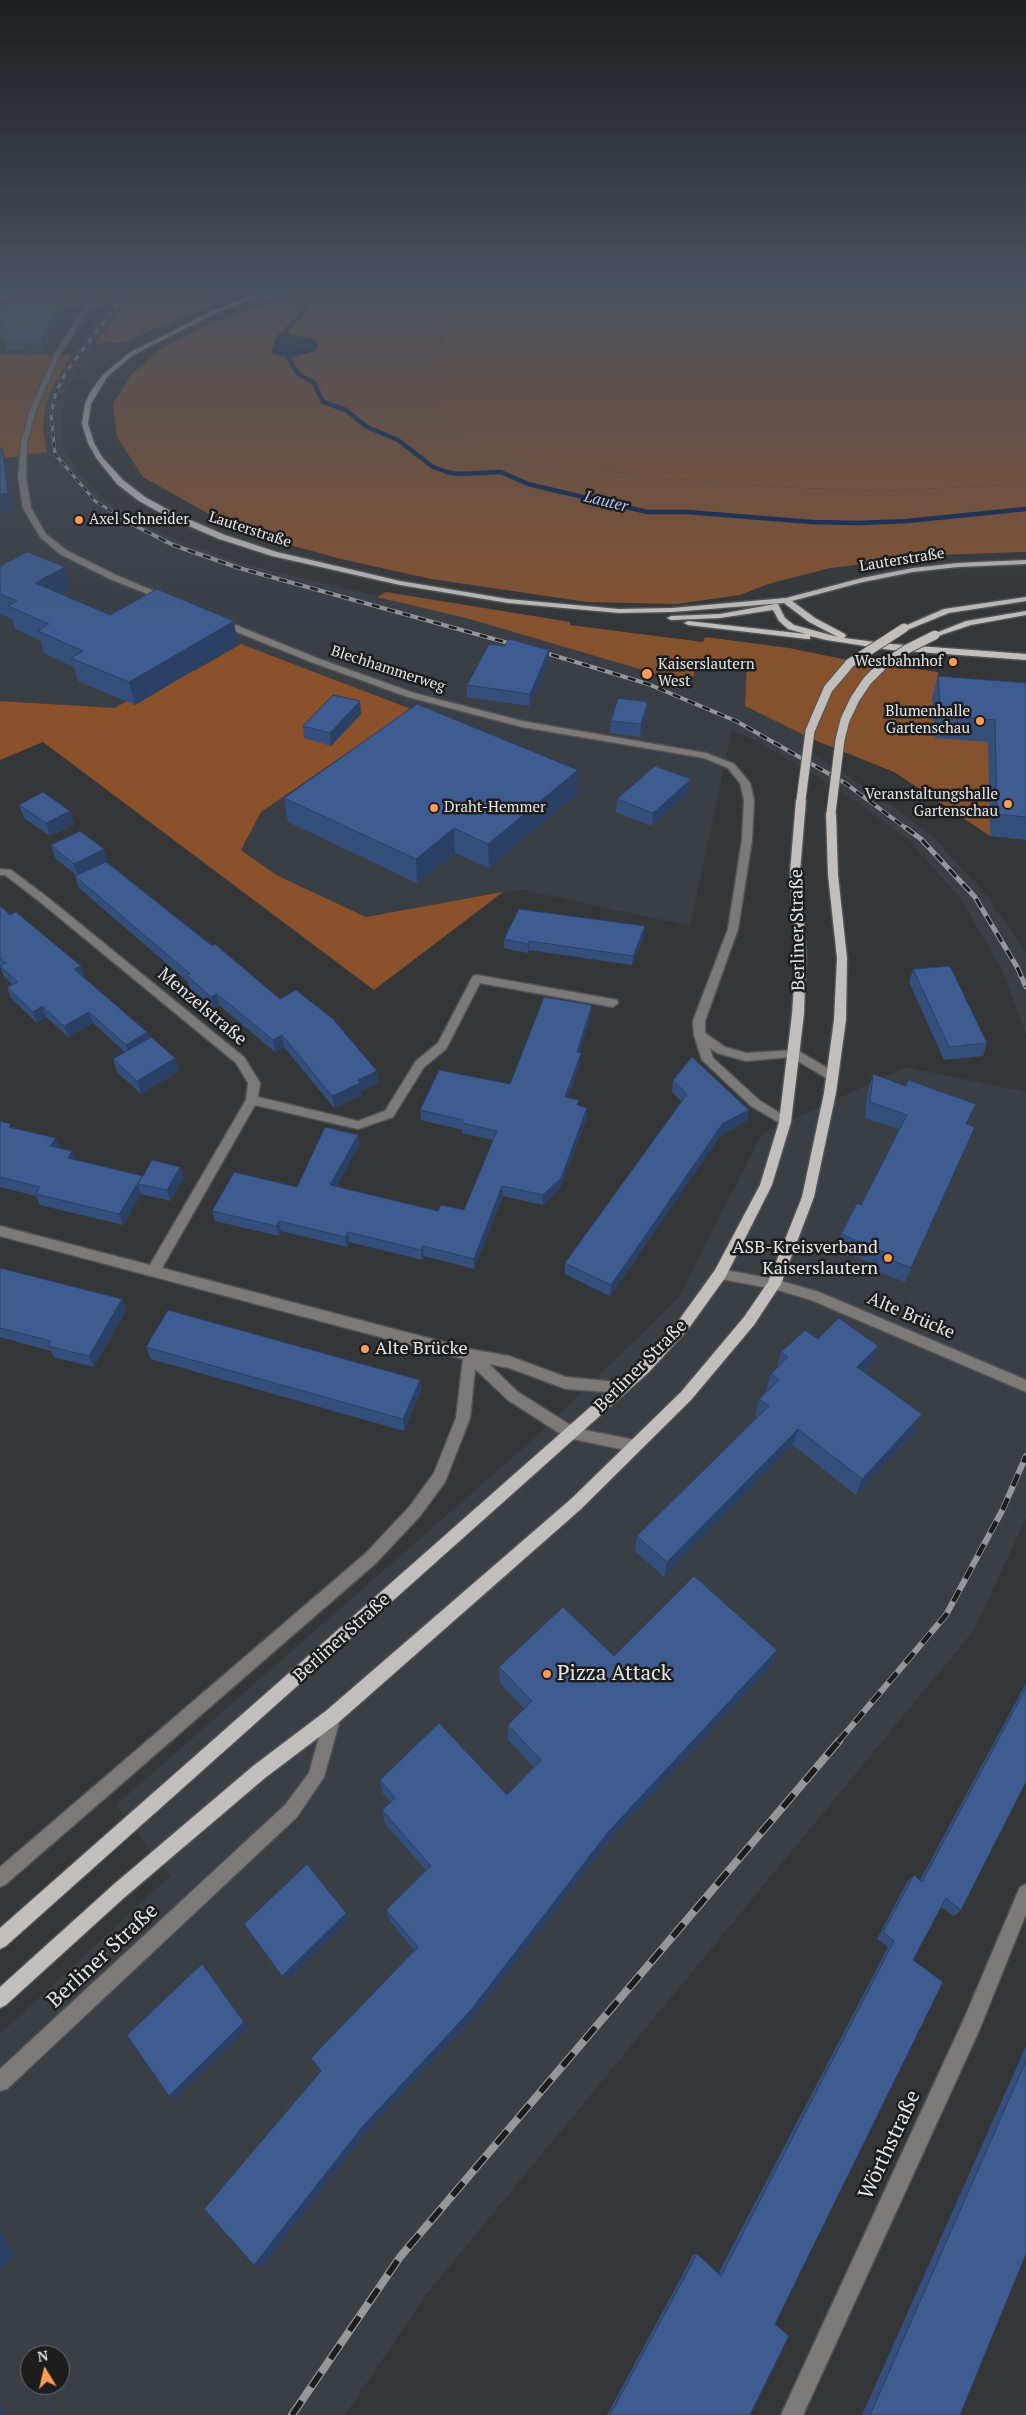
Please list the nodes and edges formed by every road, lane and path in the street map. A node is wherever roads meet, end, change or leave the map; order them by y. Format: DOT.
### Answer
graph roads {
  1 [pos="36,403"];
  2 [pos="89,403"];
  3 [pos="1026,562"];
  4 [pos="1026,599"];
  5 [pos="786,600"];
  6 [pos="177,604"];
  7 [pos="775,606"];
  8 [pos="595,610"];
  9 [pos="1026,613"];
  10 [pos="666,618"];
  11 [pos="213,619"];
  12 [pos="826,638"];
  13 [pos="849,640"];
  14 [pos="1026,657"];
  15 [pos="0,872"];
  16 [pos="613,1004"];
  17 [pos="700,1035"];
  18 [pos="793,1053"];
  19 [pos="832,1076"];
  20 [pos="252,1100"];
  21 [pos="785,1122"];
  22 [pos="0,1231"];
  23 [pos="154,1270"];
  24 [pos="720,1274"];
  25 [pos="774,1284"];
  26 [pos="470,1355"];
  27 [pos="1026,1386"];
  28 [pos="622,1387"];
  29 [pos="572,1434"];
  30 [pos="635,1446"];
  31 [pos="333,1716"];
  32 [pos="0,1878"];
  33 [pos="1026,1893"];
  34 [pos="0,1940"];
  35 [pos="0,1999"];
  36 [pos="0,2082"];
  37 [pos="792,2415"];
  1 -- 6 [label="street"];
  2 -- 8 [label="main road, Lauterstraße"];
  3 -- 5 [label="main road, Lauterstraße"];
  4 -- 18 [label="main road, Berliner Straße, bridge"];
  5 -- 7 [label="main road, Lauterstraße"];
  5 -- 8 [label="main road, Lauterstraße"];
  5 -- 13 [label="main road"];
  7 -- 10 [label="main road, Lauterstraße"];
  7 -- 12 [label="main road"];
  8 -- 10 [label="main road, Lauterstraße"];
  9 -- 19 [label="main road, Berliner Straße, bridge"];
  10 -- 12 [label="main road"];
  11 -- 17 [label="street, Blechhammerweg"];
  12 -- 13 [label="main road"];
  13 -- 14 [label="main road"];
  15 -- 20 [label="street, Menzelstraße"];
  16 -- 20 [label="street"];
  17 -- 18 [label="street"];
  17 -- 21 [label="street, Blechhammerweg"];
  18 -- 19 [label="street"];
  18 -- 21 [label="main road, Berliner Straße"];
  19 -- 25 [label="main road, Berliner Straße"];
  20 -- 23 [label="street"];
  21 -- 24 [label="main road, Berliner Straße"];
  22 -- 23 [label="street"];
  23 -- 26 [label="street"];
  24 -- 25 [label="street, Alte Brücke"];
  24 -- 28 [label="main road, Berliner Straße"];
  25 -- 27 [label="street, Alte Brücke"];
  25 -- 30 [label="main road, Berliner Straße"];
  26 -- 28 [label="street"];
  26 -- 29 [label="street"];
  26 -- 32 [label="street"];
  28 -- 29 [label="main road, Berliner Straße"];
  29 -- 30 [label="street"];
  29 -- 34 [label="main road, Berliner Straße"];
  30 -- 31 [label="main road, Berliner Straße"];
  31 -- 35 [label="main road, Berliner Straße"];
  31 -- 36 [label="street, Berliner Straße"];
  33 -- 37 [label="street, Wörthstraße"];
}
